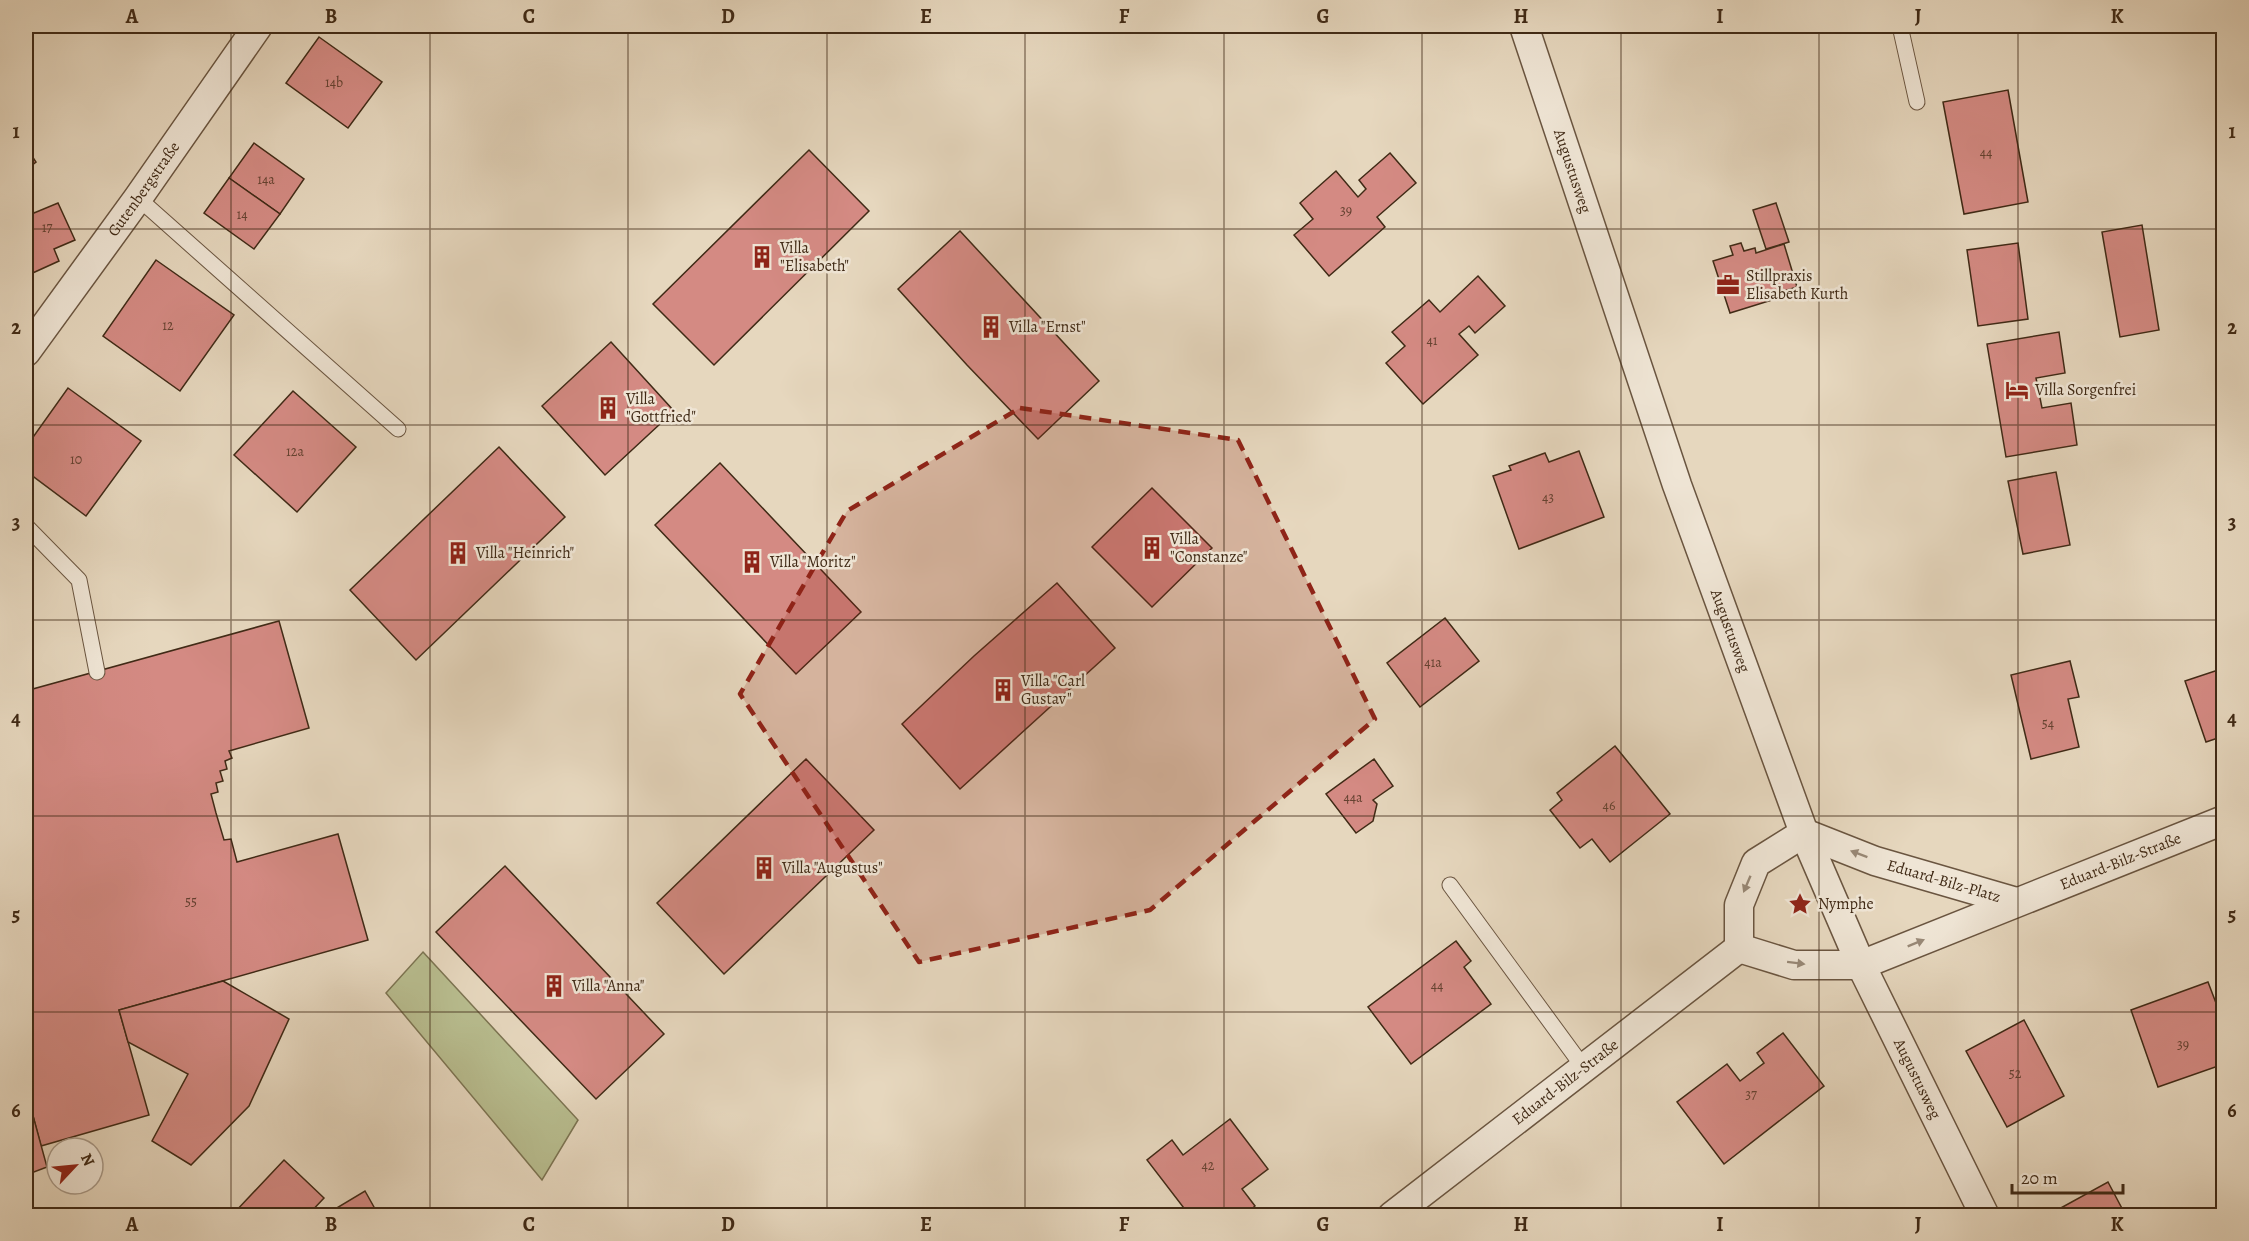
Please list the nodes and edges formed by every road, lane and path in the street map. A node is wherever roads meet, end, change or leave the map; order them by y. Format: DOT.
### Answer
graph roads {
  1 [pos="258,26"];
  2 [pos="1524,26"];
  3 [pos="1900,26"];
  4 [pos="1917,102"];
  5 [pos="138,198"];
  6 [pos="26,352"];
  7 [pos="398,429"];
  8 [pos="26,526"];
  9 [pos="97,672"];
  10 [pos="2223,820"];
  11 [pos="1804,833"];
  12 [pos="1450,885"];
  13 [pos="2016,902"];
  14 [pos="1739,948"];
  15 [pos="1861,964"];
  16 [pos="1584,1068"];
  17 [pos="1392,1215"];
  18 [pos="1985,1215"];
  1 -- 5 [label="street, Gutenbergstraße"];
  2 -- 11 [label="street, Augustusweg"];
  3 -- 4 [label="lane"];
  5 -- 6 [label="street, Gutenbergstraße"];
  5 -- 7 [label="lane"];
  8 -- 9 [label="lane"];
  10 -- 13 [label="street, Eduard-Bilz-Straße"];
  13 -- 11 [label="street, Eduard-Bilz-Platz, one-way"];
  11 -- 14 [label="street, one-way"];
  11 -- 15 [label="street, Augustusweg"];
  12 -- 16 [label="lane"];
  15 -- 13 [label="street, Eduard-Bilz-Platz, one-way"];
  14 -- 15 [label="street, Eduard-Bilz-Platz, one-way"];
  14 -- 16 [label="street, Eduard-Bilz-Straße"];
  15 -- 18 [label="street, Augustusweg"];
  16 -- 17 [label="street, Eduard-Bilz-Straße"];
}
